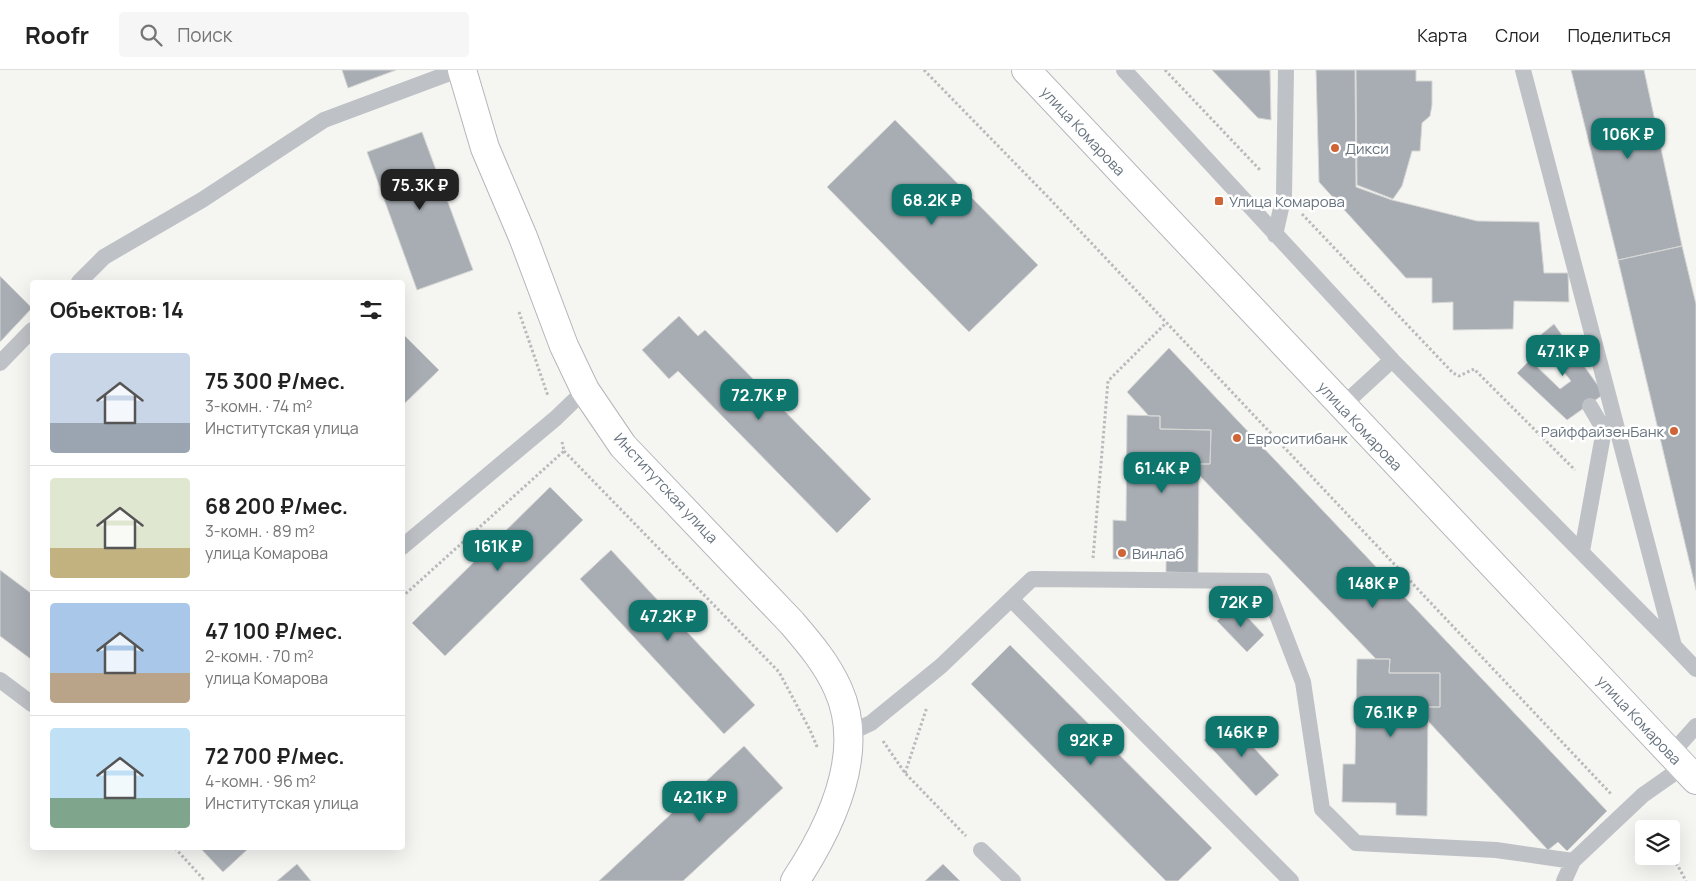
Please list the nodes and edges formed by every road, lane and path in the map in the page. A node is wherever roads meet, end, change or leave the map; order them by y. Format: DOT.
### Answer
graph roads {
  1 [pos="458,70"];
  2 [pos="462,70"];
  3 [pos="924,70"];
  4 [pos="1026,70"];
  5 [pos="1124,70"];
  6 [pos="1166,70"];
  7 [pos="1286,70"];
  8 [pos="1523,70"];
  9 [pos="1284,195"];
  10 [pos="1275,235"];
  11 [pos="81,280"];
  12 [pos="518,309"];
  13 [pos="1165,324"];
  14 [pos="30,332"];
  15 [pos="1392,360"];
  16 [pos="0,363"];
  17 [pos="585,390"];
  18 [pos="1342,406"];
  19 [pos="1590,406"];
  20 [pos="556,418"];
  21 [pos="564,451"];
  22 [pos="1593,489"];
  23 [pos="405,544"];
  24 [pos="1582,551"];
  25 [pos="1092,580"];
  26 [pos="405,594"];
  27 [pos="1011,599"];
  28 [pos="1674,646"];
  29 [pos="940,666"];
  30 [pos="1696,669"];
  31 [pos="0,680"];
  32 [pos="30,702"];
  33 [pos="1696,726"];
  34 [pos="859,729"];
  35 [pos="820,753"];
  36 [pos="1683,767"];
  37 [pos="905,773"];
  38 [pos="1626,810"];
  39 [pos="951,822"];
  40 [pos="177,850"];
  41 [pos="982,850"];
  42 [pos="1574,862"];
  43 [pos="1677,865"];
  44 [pos="205,881"];
  45 [pos="794,881"];
  46 [pos="1013,881"];
  47 [pos="1292,881"];
  48 [pos="1564,881"];
  49 [pos="1686,881"];
  1 -- 11 [label="lane"];
  2 -- 17 [label="street, Институтская улица"];
  3 -- 13 [label="path"];
  4 -- 18 [label="street, улица Комарова"];
  5 -- 10 [label="lane"];
  6 -- 9 [label="path"];
  7 -- 9 [label="lane"];
  8 -- 28 [label="lane"];
  9 -- 10 [label="lane"];
  9 -- 22 [label="path"];
  10 -- 15 [label="lane"];
  12 -- 20 [label="path"];
  13 -- 25 [label="path"];
  13 -- 38 [label="path"];
  14 -- 16 [label="lane"];
  15 -- 18 [label="lane"];
  15 -- 24 [label="lane"];
  17 -- 20 [label="lane"];
  17 -- 34 [label="street, Институтская улица"];
  18 -- 36 [label="street, улица Комарова"];
  19 -- 22 [label="lane"];
  20 -- 21 [label="path"];
  20 -- 23 [label="lane"];
  21 -- 26 [label="path"];
  21 -- 35 [label="path"];
  22 -- 24 [label="lane"];
  24 -- 28 [label="lane"];
  25 -- 27 [label="lane"];
  25 -- 42 [label="lane"];
  27 -- 29 [label="lane"];
  27 -- 47 [label="lane"];
  28 -- 30 [label="lane"];
  29 -- 34 [label="lane"];
  29 -- 37 [label="path"];
  31 -- 32 [label="lane"];
  33 -- 36 [label="lane"];
  34 -- 37 [label="path"];
  34 -- 45 [label="street, Институтская улица"];
  36 -- 38 [label="lane"];
  37 -- 39 [label="path"];
  38 -- 42 [label="lane"];
  40 -- 44 [label="path"];
  41 -- 46 [label="lane"];
  42 -- 48 [label="lane"];
  43 -- 49 [label="path"];
}
